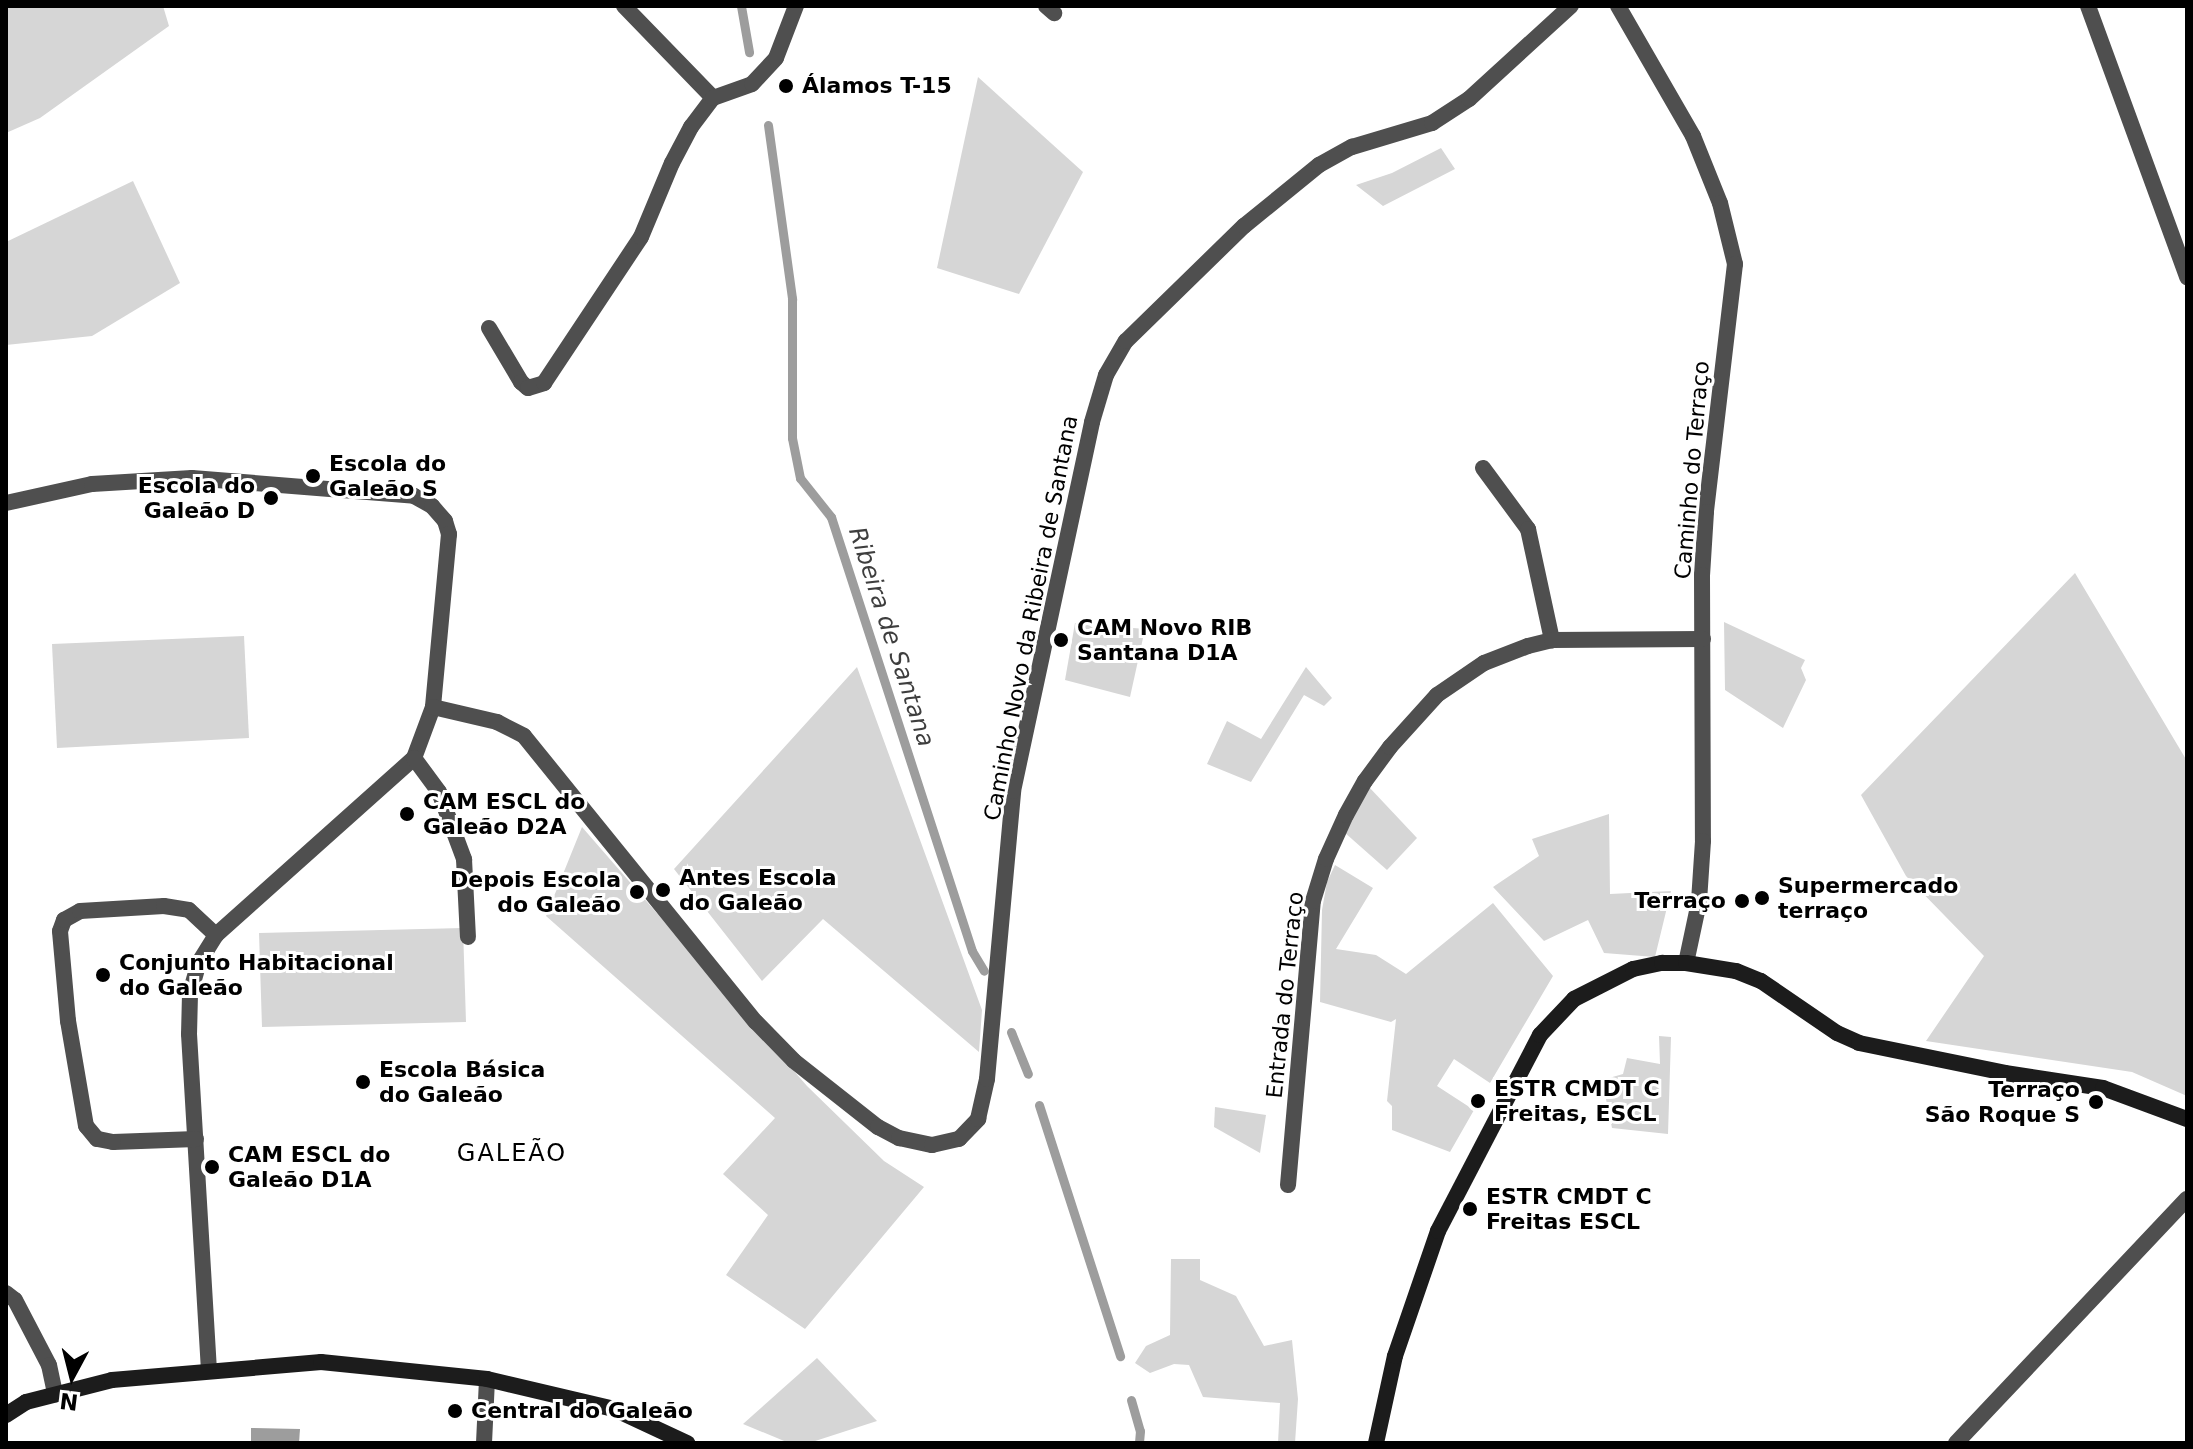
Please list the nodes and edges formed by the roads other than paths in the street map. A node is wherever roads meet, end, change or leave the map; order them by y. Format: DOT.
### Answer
graph roads {
  1 [pos="624,6"];
  2 [pos="796,6"];
  3 [pos="1571,6"];
  4 [pos="1618,6"];
  5 [pos="2088,6"];
  6 [pos="713,98"];
  7 [pos="2187,277"];
  8 [pos="489,328"];
  9 [pos="1483,468"];
  10 [pos="6,503"];
  11 [pos="1703,639"];
  12 [pos="1552,640"];
  13 [pos="433,707"];
  14 [pos="414,758"];
  15 [pos="216,935"];
  16 [pos="468,937"];
  17 [pos="1686,963"];
  18 [pos="2187,1119"];
  19 [pos="196,1139"];
  20 [pos="1288,1185"];
  21 [pos="2187,1199"];
  22 [pos="6,1293"];
  23 [pos="209,1370"];
  24 [pos="487,1379"];
  25 [pos="55,1394"];
  26 [pos="6,1415"];
  27 [pos="484,1443"];
  28 [pos="687,1443"];
  29 [pos="1376,1443"];
  30 [pos="1956,1443"];
  1 -- 6 [label="street"];
  2 -- 6 [label="street"];
  3 -- 13 [label="street, Caminho Novo da Ribeira de Santana"];
  4 -- 11 [label="street, Caminho do Terraço"];
  5 -- 7 [label="street"];
  6 -- 8 [label="street"];
  9 -- 12 [label="street"];
  10 -- 13 [label="street"];
  11 -- 12 [label="street, Entrada do Terraço"];
  11 -- 17 [label="street, Caminho do Terraço"];
  12 -- 20 [label="street, Entrada do Terraço"];
  13 -- 14 [label="street"];
  14 -- 15 [label="street"];
  14 -- 16 [label="street"];
  15 -- 19 [label="street"];
  15 -- 19 [label="street"];
  17 -- 18 [label="main road"];
  17 -- 29 [label="main road"];
  19 -- 23 [label="street"];
  21 -- 30 [label="street"];
  22 -- 25 [label="street"];
  23 -- 24 [label="main road"];
  23 -- 25 [label="main road"];
  24 -- 27 [label="street"];
  24 -- 28 [label="main road"];
  25 -- 26 [label="main road"];
}
